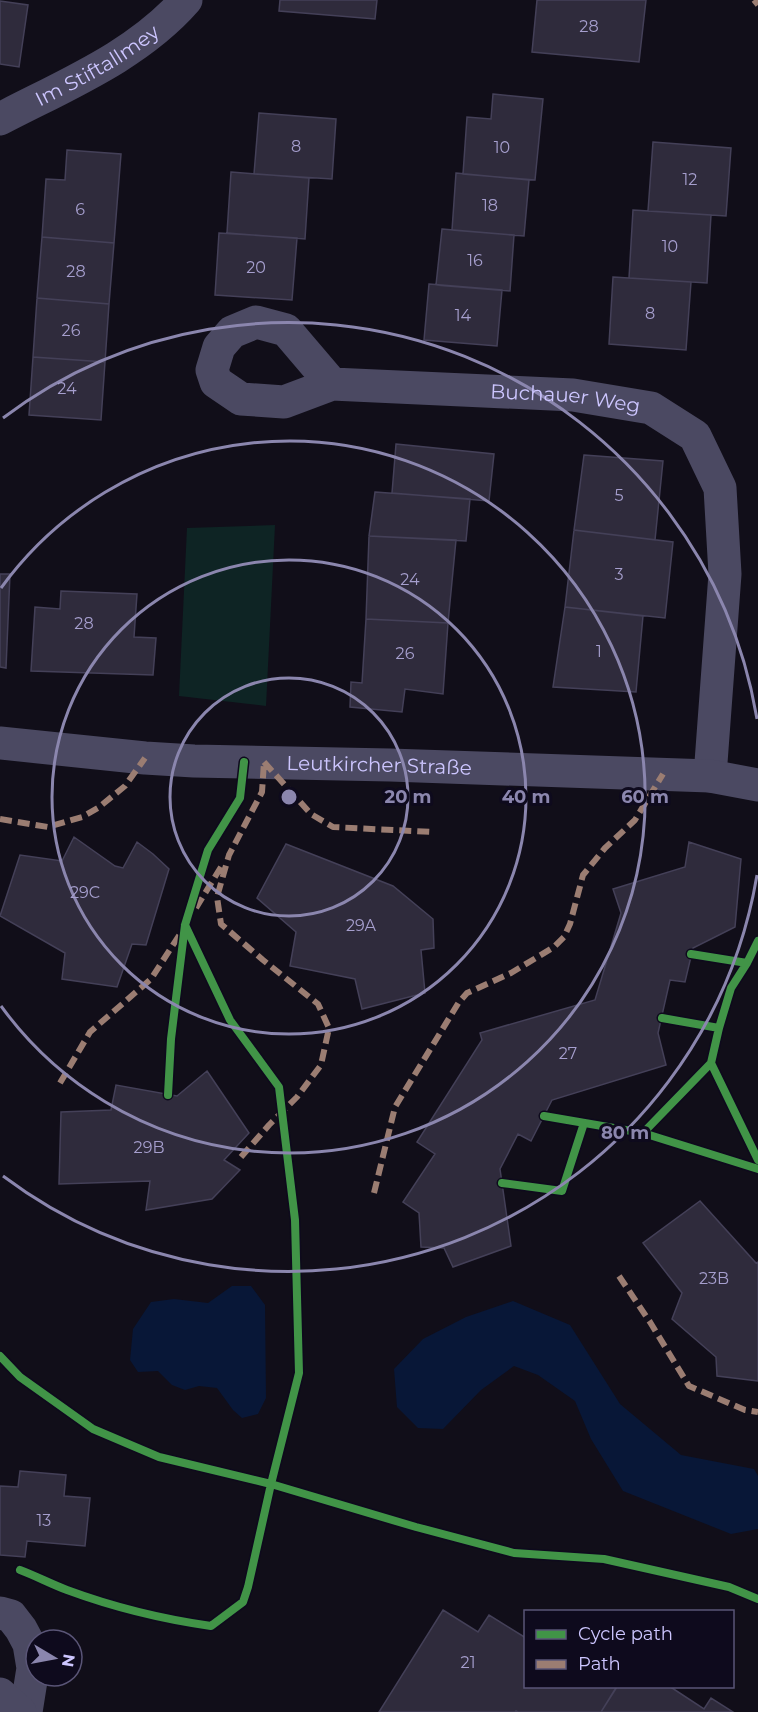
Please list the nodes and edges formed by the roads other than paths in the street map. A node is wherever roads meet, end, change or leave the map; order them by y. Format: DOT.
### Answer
graph roads {
  1 [pos="186,0"];
  2 [pos="0,119"];
  3 [pos="332,384"];
  4 [pos="0,743"];
  5 [pos="710,776"];
  6 [pos="758,785"];
  7 [pos="0,1613"];
  8 [pos="0,1694"];
  9 [pos="20,1712"];
  10 [pos="26,1712"];
  1 -- 2 [label="street, Im Stiftallmey"];
  3 -- 5 [label="street, Buchauer Weg"];
  4 -- 5 [label="street, Leutkircher Straße"];
  5 -- 6 [label="street, Leutkircher Straße"];
  7 -- 10 [label="street"];
  8 -- 9 [label="street"];
}
